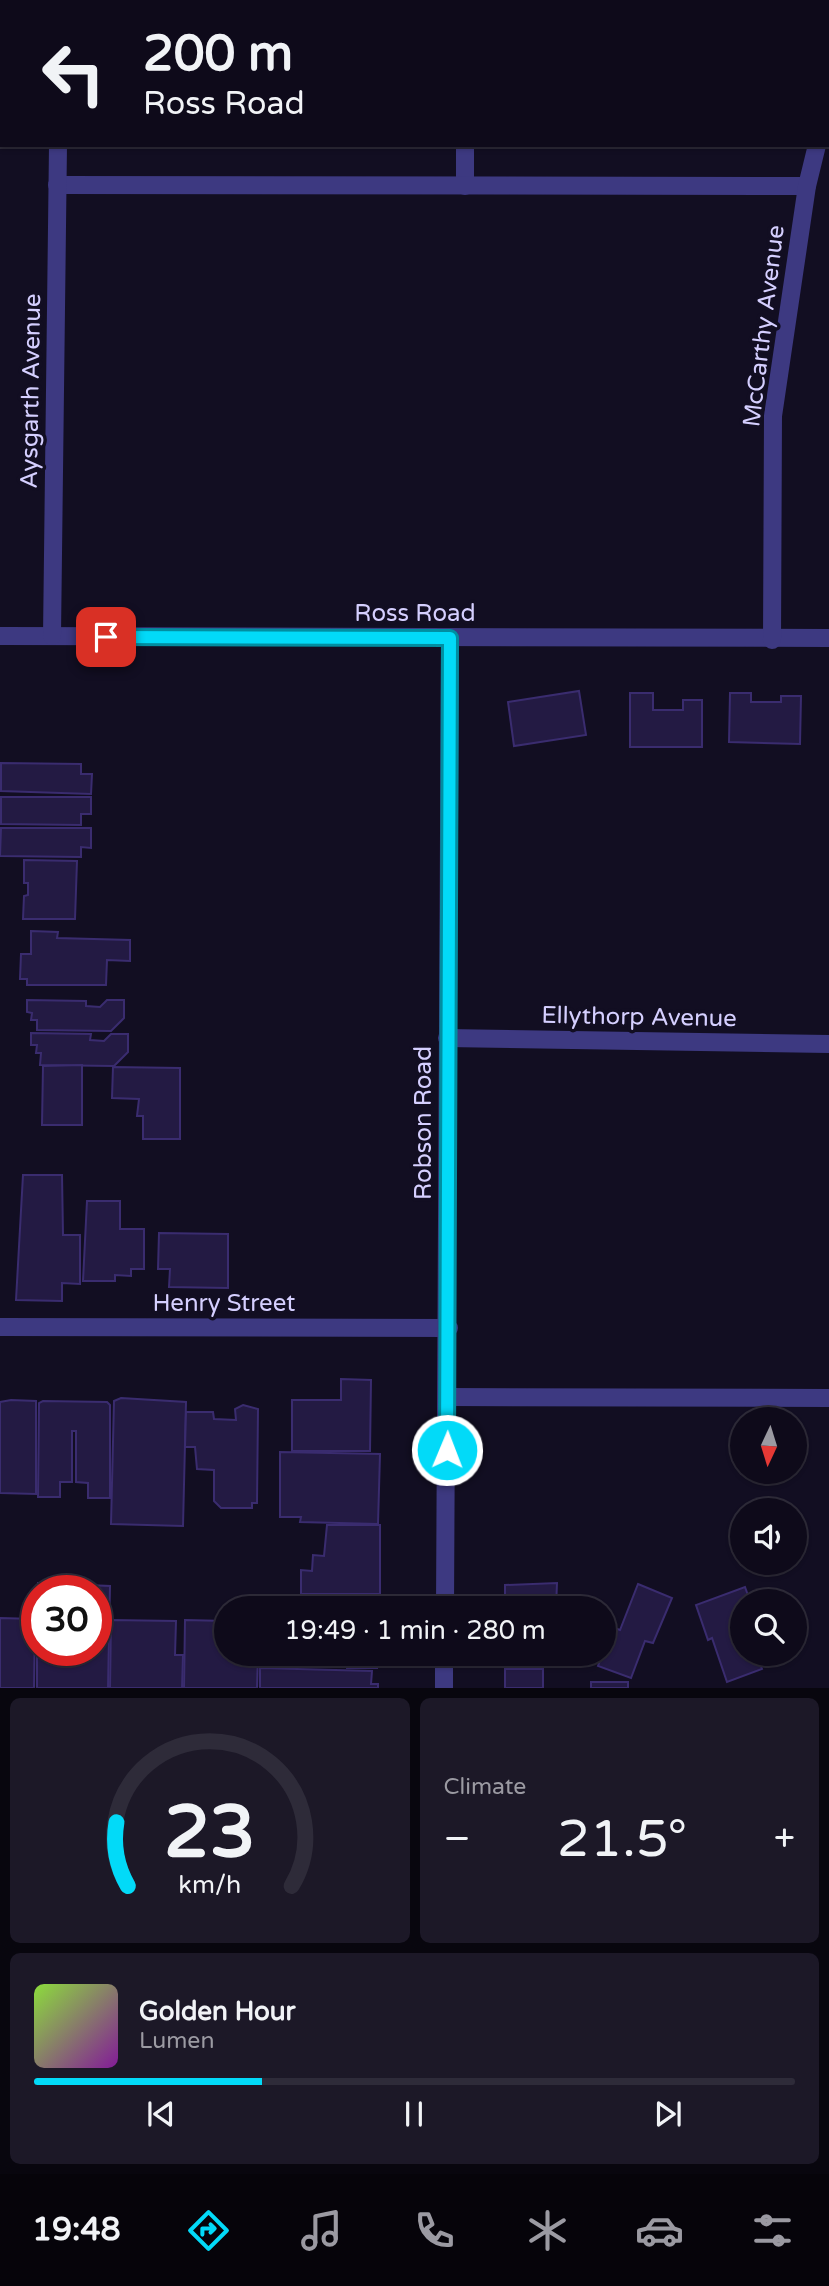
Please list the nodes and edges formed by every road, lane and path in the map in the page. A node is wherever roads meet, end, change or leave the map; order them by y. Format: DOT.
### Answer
graph roads {
  1 [pos="58,147"];
  2 [pos="465,147"];
  3 [pos="817,147"];
  4 [pos="57,185"];
  5 [pos="465,186"];
  6 [pos="807,186"];
  7 [pos="0,636"];
  8 [pos="52,636"];
  9 [pos="450,638"];
  10 [pos="829,638"];
  11 [pos="772,640"];
  12 [pos="447,1038"];
  13 [pos="829,1044"];
  14 [pos="0,1327"];
  15 [pos="449,1328"];
  16 [pos="448,1397"];
  17 [pos="829,1398"];
  18 [pos="445,1596"];
  19 [pos="444,1666"];
  20 [pos="444,1688"];
  1 -- 4 [label="street, Aysgarth Avenue"];
  2 -- 5 [label="street"];
  3 -- 6 [label="street, McCarthy Avenue"];
  4 -- 5 [label="street"];
  4 -- 8 [label="street, Aysgarth Avenue"];
  5 -- 6 [label="street"];
  6 -- 11 [label="street, McCarthy Avenue"];
  7 -- 8 [label="street, Ross Road"];
  8 -- 9 [label="street, Ross Road"];
  9 -- 11 [label="street, Ross Road"];
  9 -- 12 [label="street, Robson Road"];
  10 -- 11 [label="street, Ross Road"];
  12 -- 13 [label="street, Ellythorp Avenue"];
  12 -- 15 [label="street, Robson Road"];
  14 -- 15 [label="street, Henry Street"];
  15 -- 16 [label="street, Robson Road"];
  16 -- 17 [label="street"];
  16 -- 18 [label="street, Robson Road"];
  19 -- 20 [label="street"];
}
